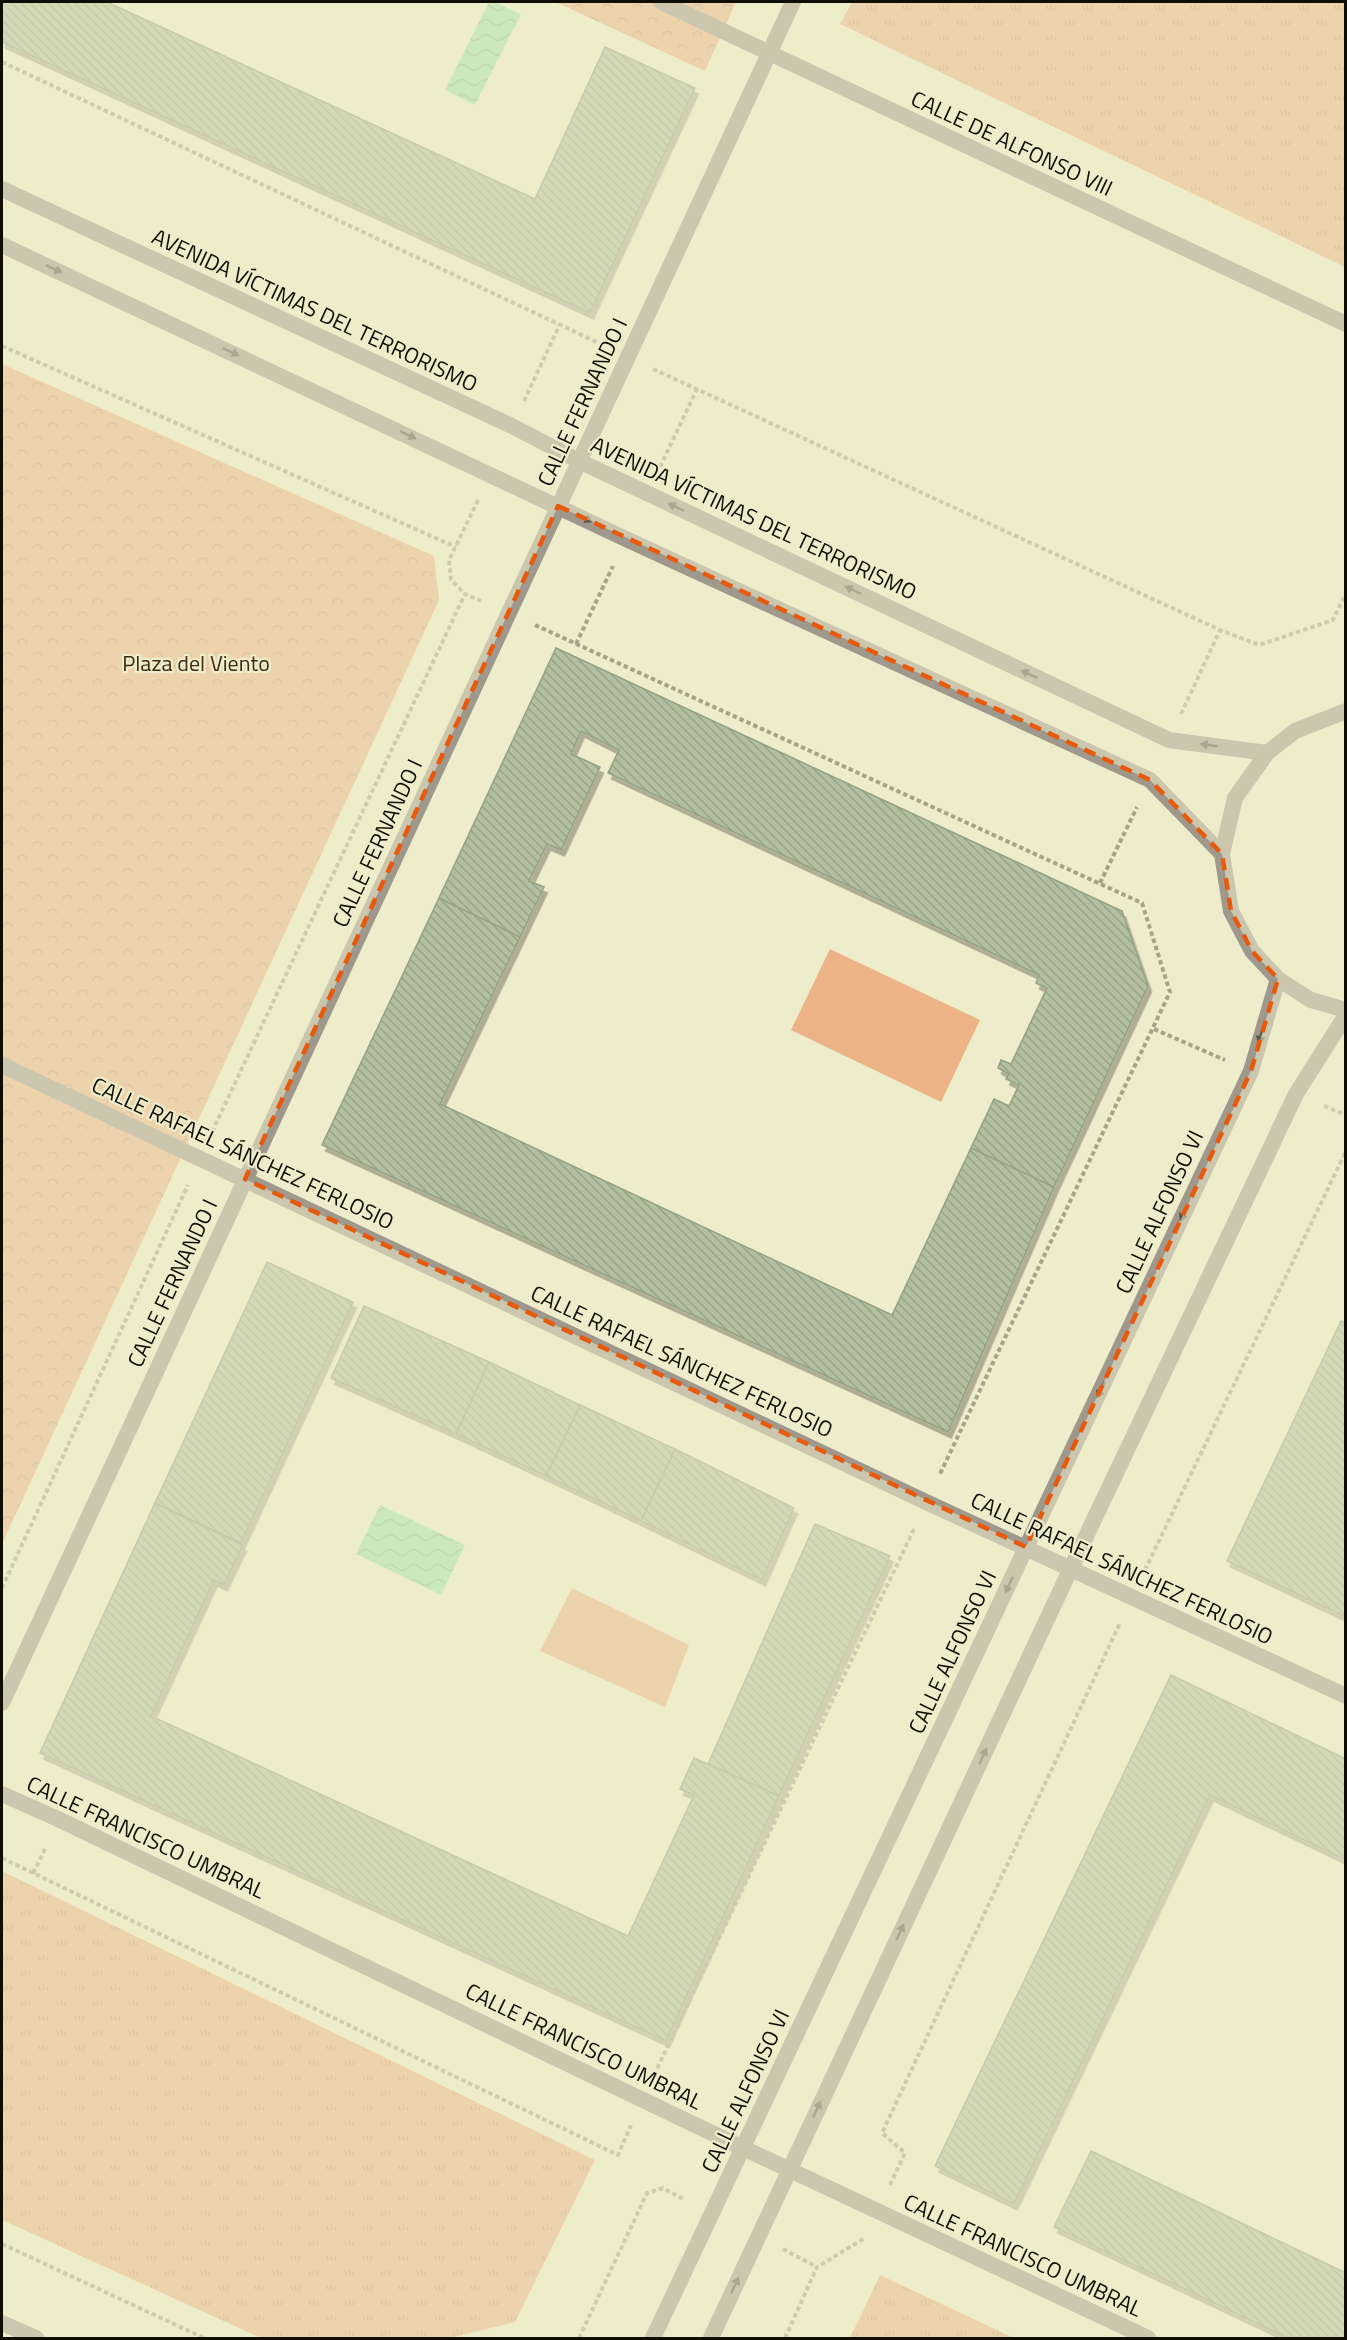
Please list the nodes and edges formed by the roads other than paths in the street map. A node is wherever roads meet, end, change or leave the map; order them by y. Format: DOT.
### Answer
graph roads {
  1 [pos="661,2"];
  2 [pos="793,2"];
  3 [pos="769,53"];
  4 [pos="2,189"];
  5 [pos="2,245"];
  6 [pos="1346,324"];
  7 [pos="579,461"];
  8 [pos="558,506"];
  9 [pos="1346,711"];
  10 [pos="1267,753"];
  11 [pos="1222,854"];
  12 [pos="1278,979"];
  13 [pos="1346,1010"];
  14 [pos="1346,1015"];
  15 [pos="2,1065"];
  16 [pos="245,1179"];
  17 [pos="1026,1547"];
  18 [pos="1071,1568"];
  19 [pos="1346,1695"];
  20 [pos="2,1703"];
  21 [pos="2,1794"];
  22 [pos="743,2148"];
  23 [pos="789,2169"];
  24 [pos="2,2323"];
  25 [pos="36,2338"];
  26 [pos="653,2338"];
  27 [pos="711,2338"];
  28 [pos="1148,2338"];
  1 -- 3 [label="street, CALLE DE ALFONSO VIII"];
  2 -- 3 [label="street, CALLE FERNANDO I"];
  3 -- 6 [label="street, CALLE DE ALFONSO VIII"];
  3 -- 7 [label="street, CALLE FERNANDO I"];
  4 -- 7 [label="street, AVENIDA VÍCTIMAS DEL TERRORISMO"];
  5 -- 8 [label="street, one-way"];
  7 -- 8 [label="street, CALLE FERNANDO I"];
  10 -- 7 [label="street, AVENIDA VÍCTIMAS DEL TERRORISMO, one-way"];
  8 -- 11 [label="street, one-way"];
  8 -- 16 [label="street, CALLE FERNANDO I"];
  9 -- 10 [label="street"];
  10 -- 11 [label="street"];
  11 -- 12 [label="street"];
  12 -- 13 [label="street"];
  12 -- 17 [label="street, CALLE ALFONSO VI, one-way"];
  14 -- 18 [label="street"];
  15 -- 16 [label="street, CALLE RAFAEL SÁNCHEZ FERLOSIO"];
  16 -- 17 [label="street, CALLE RAFAEL SÁNCHEZ FERLOSIO"];
  16 -- 20 [label="street, CALLE FERNANDO I"];
  17 -- 18 [label="street, CALLE RAFAEL SÁNCHEZ FERLOSIO"];
  17 -- 22 [label="street, CALLE ALFONSO VI, one-way"];
  18 -- 19 [label="street, CALLE RAFAEL SÁNCHEZ FERLOSIO"];
  23 -- 18 [label="street, one-way"];
  21 -- 22 [label="street, CALLE FRANCISCO UMBRAL"];
  22 -- 23 [label="street, CALLE FRANCISCO UMBRAL"];
  22 -- 26 [label="street, CALLE ALFONSO VI"];
  27 -- 23 [label="street, one-way"];
  23 -- 28 [label="street, CALLE FRANCISCO UMBRAL"];
  24 -- 25 [label="street"];
}
